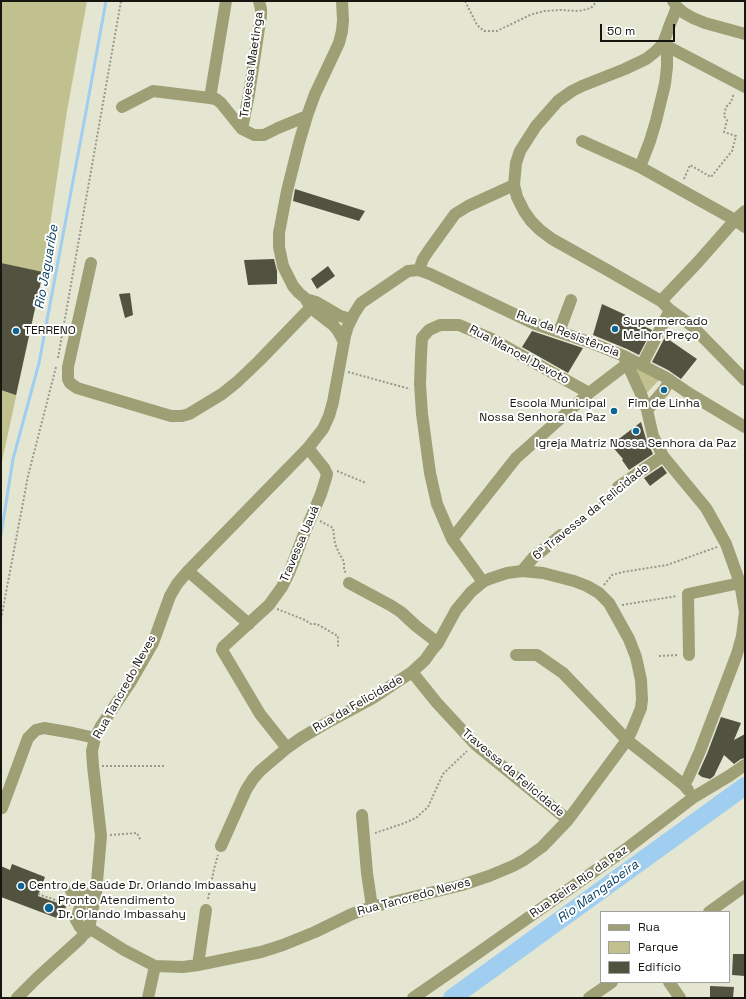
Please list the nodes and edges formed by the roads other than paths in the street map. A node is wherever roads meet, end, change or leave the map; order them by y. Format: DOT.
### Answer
graph roads {
  1 [pos="226,1"];
  2 [pos="259,1"];
  3 [pos="342,1"];
  4 [pos="675,4"];
  5 [pos="745,34"];
  6 [pos="665,45"];
  7 [pos="742,85"];
  8 [pos="210,98"];
  9 [pos="122,107"];
  10 [pos="307,116"];
  11 [pos="242,128"];
  12 [pos="582,141"];
  13 [pos="640,167"];
  14 [pos="514,185"];
  15 [pos="745,210"];
  16 [pos="740,224"];
  17 [pos="91,263"];
  18 [pos="419,270"];
  19 [pos="571,300"];
  20 [pos="660,301"];
  21 [pos="310,303"];
  22 [pos="670,310"];
  23 [pos="351,319"];
  24 [pos="559,332"];
  25 [pos="344,342"];
  26 [pos="625,360"];
  27 [pos="642,365"];
  28 [pos="670,380"];
  29 [pos="745,380"];
  30 [pos="589,393"];
  31 [pos="647,410"];
  32 [pos="745,427"];
  33 [pos="308,448"];
  34 [pos="663,456"];
  35 [pos="618,487"];
  36 [pos="561,535"];
  37 [pos="452,539"];
  38 [pos="188,571"];
  39 [pos="522,571"];
  40 [pos="483,582"];
  41 [pos="349,583"];
  42 [pos="740,583"];
  43 [pos="745,612"];
  44 [pos="249,624"];
  45 [pos="438,642"];
  46 [pos="516,655"];
  47 [pos="688,655"];
  48 [pos="412,672"];
  49 [pos="95,738"];
  50 [pos="627,740"];
  51 [pos="287,748"];
  52 [pos="745,765"];
  53 [pos="684,785"];
  54 [pos="694,797"];
  55 [pos="2,808"];
  56 [pos="362,814"];
  57 [pos="568,820"];
  58 [pos="221,846"];
  59 [pos="745,886"];
  60 [pos="71,891"];
  61 [pos="96,893"];
  62 [pos="84,894"];
  63 [pos="372,907"];
  64 [pos="206,910"];
  65 [pos="710,911"];
  66 [pos="88,930"];
  67 [pos="198,965"];
  68 [pos="155,966"];
  69 [pos="611,983"];
  70 [pos="670,983"];
  71 [pos="17,998"];
  72 [pos="148,998"];
  73 [pos="413,998"];
  74 [pos="589,998"];
  75 [pos="680,998"];
  1 -- 8 [label="street"];
  2 -- 11 [label="street, Travessa Maetinga"];
  3 -- 10 [label="street"];
  4 -- 5 [label="street"];
  4 -- 6 [label="street"];
  6 -- 7 [label="street"];
  6 -- 13 [label="street"];
  6 -- 14 [label="street"];
  8 -- 9 [label="street"];
  8 -- 11 [label="street"];
  10 -- 11 [label="street"];
  10 -- 21 [label="street"];
  12 -- 13 [label="street"];
  13 -- 16 [label="street"];
  14 -- 18 [label="street"];
  14 -- 20 [label="street"];
  15 -- 16 [label="street"];
  16 -- 20 [label="street"];
  17 -- 21 [label="street"];
  18 -- 23 [label="street"];
  18 -- 24 [label="street, Rua da Resistência"];
  19 -- 24 [label="street"];
  20 -- 22 [label="street"];
  21 -- 23 [label="street"];
  21 -- 25 [label="street"];
  22 -- 27 [label="street"];
  22 -- 29 [label="street"];
  23 -- 25 [label="street"];
  24 -- 26 [label="street, Rua da Resistência"];
  25 -- 33 [label="street, Rua Tancredo Neves"];
  26 -- 27 [label="street, Rua da Resistência"];
  26 -- 30 [label="street"];
  26 -- 31 [label="street"];
  27 -- 28 [label="street, Rua da Resistência"];
  28 -- 31 [label="street"];
  28 -- 32 [label="street, Rua da Resistência"];
  30 -- 37 [label="street"];
  30 -- 37 [label="street, Rua Manoel Devoto"];
  31 -- 34 [label="street"];
  33 -- 38 [label="street, Rua Tancredo Neves"];
  33 -- 44 [label="street, Travessa Uauá"];
  34 -- 35 [label="street, 6ª Travessa da Felicidade"];
  34 -- 42 [label="street"];
  36 -- 39 [label="street, 6ª Travessa da Felicidade"];
  37 -- 40 [label="street, Rua Manoel Devoto"];
  38 -- 44 [label="street"];
  38 -- 49 [label="street, Rua Tancredo Neves"];
  39 -- 40 [label="street, Rua da Felicidade"];
  39 -- 50 [label="street, Rua da Felicidade"];
  40 -- 45 [label="street, Rua da Felicidade"];
  41 -- 45 [label="street"];
  42 -- 43 [label="street"];
  42 -- 47 [label="street"];
  43 -- 53 [label="street"];
  44 -- 51 [label="street, Travessa Uauá"];
  45 -- 48 [label="street, Rua da Felicidade"];
  46 -- 50 [label="street"];
  48 -- 51 [label="street, Rua da Felicidade"];
  48 -- 57 [label="street, Travessa da Felicidade"];
  49 -- 55 [label="street"];
  49 -- 61 [label="street, Rua Tancredo Neves"];
  50 -- 53 [label="street"];
  50 -- 57 [label="street, Rua Tancredo Neves"];
  51 -- 58 [label="street, Rua da Felicidade"];
  52 -- 54 [label="street, Rua Beira Rio da Paz"];
  53 -- 54 [label="street"];
  54 -- 73 [label="street, Rua Beira Rio da Paz"];
  56 -- 63 [label="street"];
  57 -- 63 [label="street, Rua Tancredo Neves"];
  59 -- 65 [label="street"];
  60 -- 62 [label="street"];
  61 -- 62 [label="street"];
  61 -- 66 [label="street, Rua Tancredo Neves"];
  62 -- 66 [label="street"];
  63 -- 67 [label="street, Rua Tancredo Neves"];
  64 -- 67 [label="street"];
  66 -- 68 [label="street, Rua Tancredo Neves"];
  66 -- 71 [label="street"];
  67 -- 68 [label="street, Rua Tancredo Neves"];
  68 -- 72 [label="street"];
  69 -- 74 [label="street"];
  70 -- 75 [label="street"];
}
